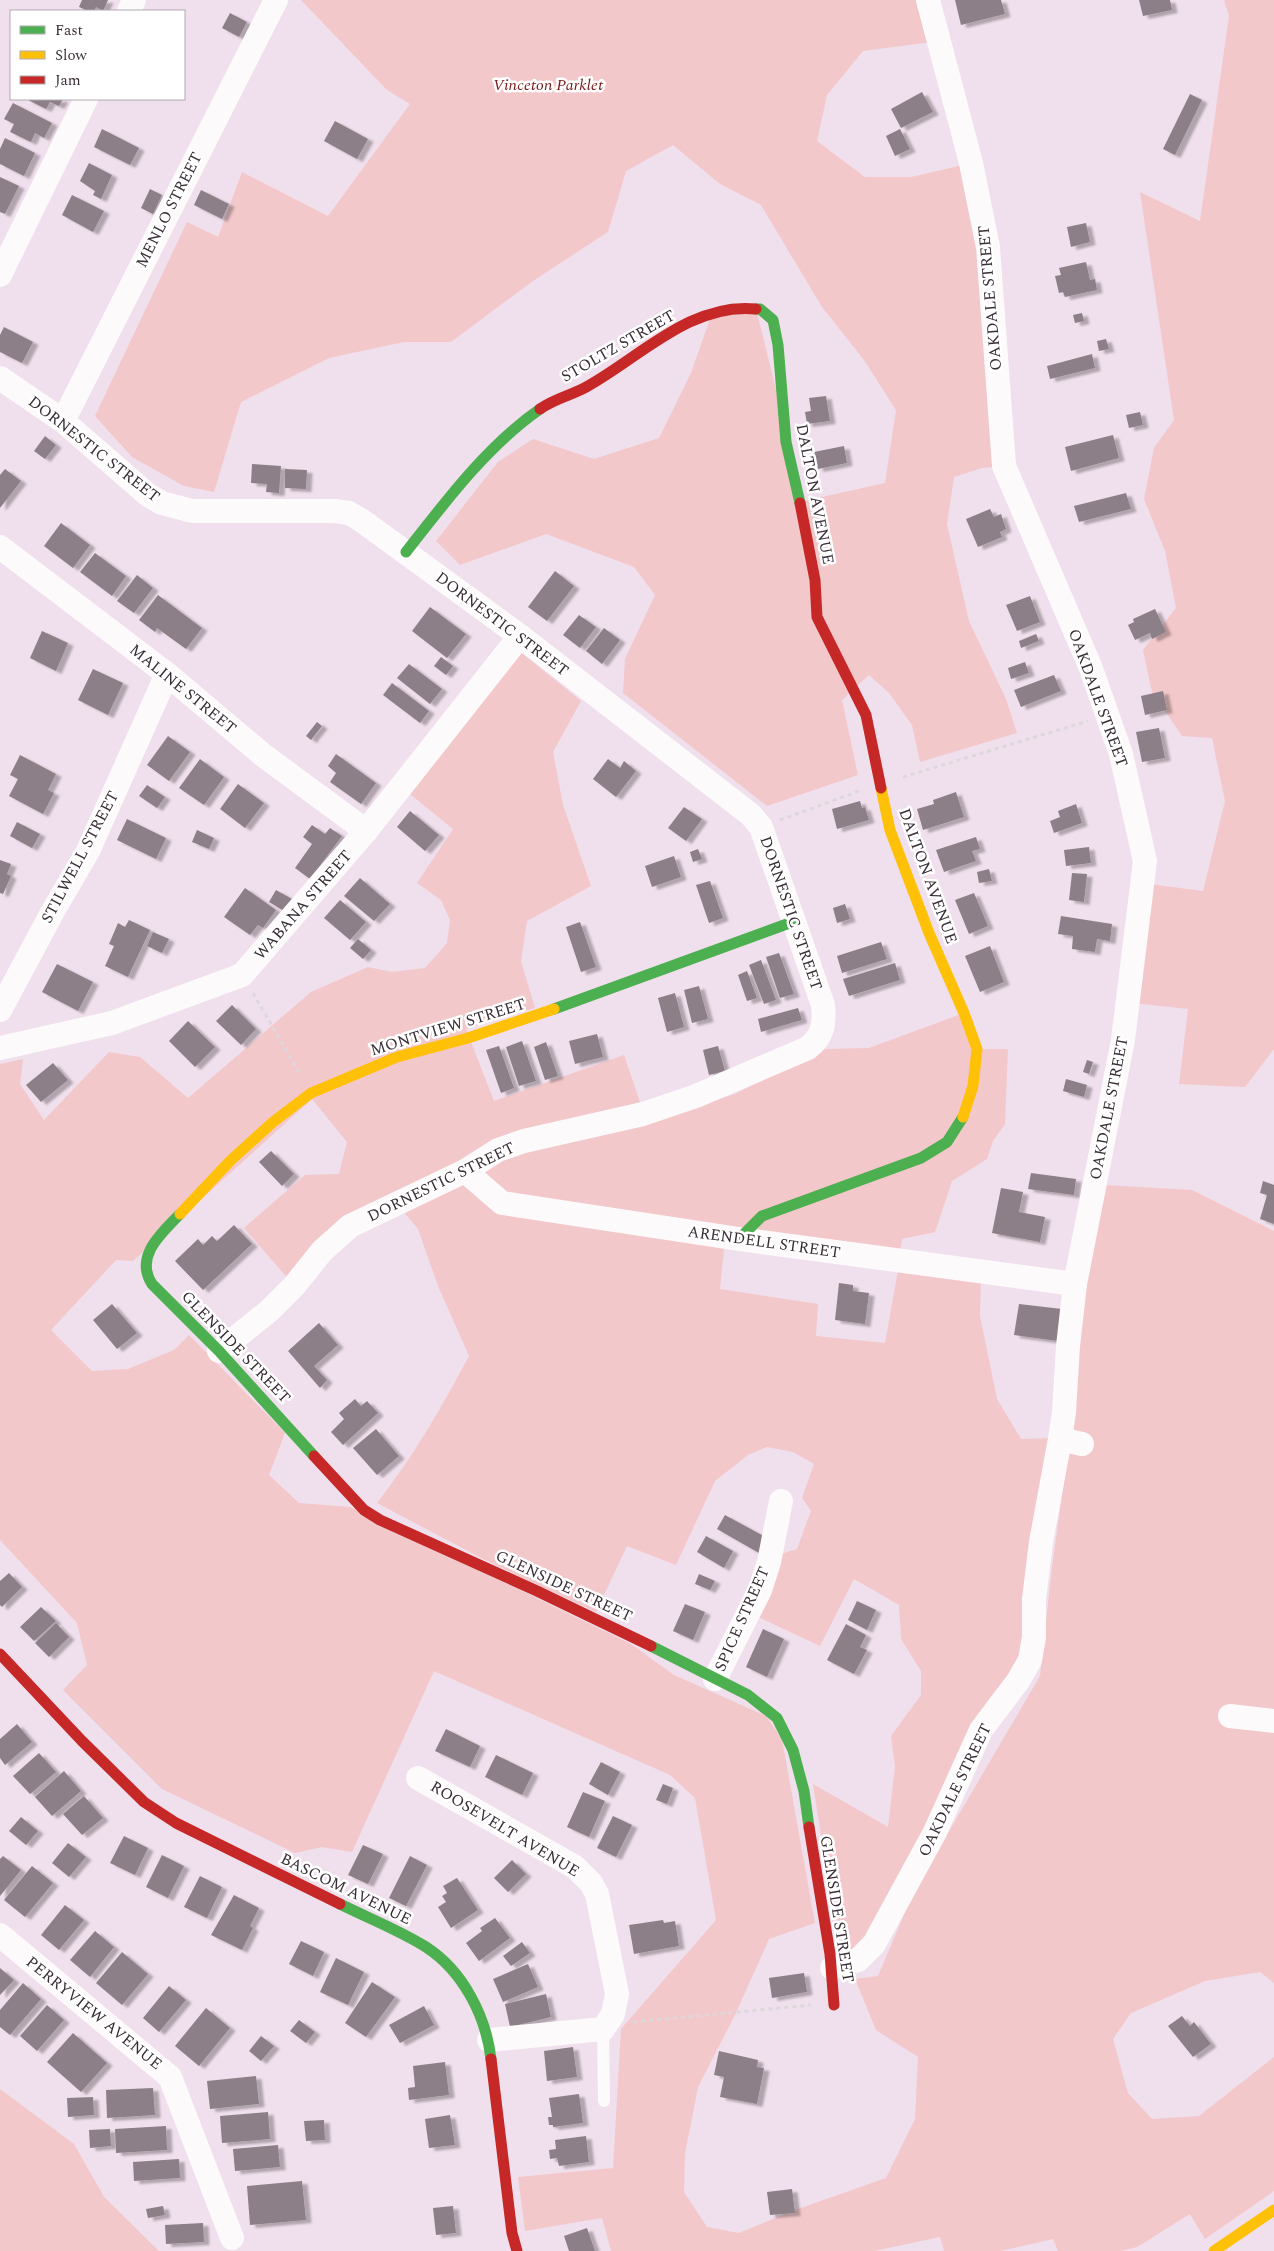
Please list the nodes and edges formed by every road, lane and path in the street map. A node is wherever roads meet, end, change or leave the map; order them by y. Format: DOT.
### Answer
graph roads {
  1 [pos="276,0"];
  2 [pos="928,0"];
  3 [pos="86,100"];
  4 [pos="0,275"];
  5 [pos="760,309"];
  6 [pos="0,378"];
  7 [pos="63,421"];
  8 [pos="0,547"];
  9 [pos="406,552"];
  10 [pos="520,636"];
  11 [pos="167,674"];
  12 [pos="1094,719"];
  13 [pos="881,783"];
  14 [pos="761,827"];
  15 [pos="366,831"];
  16 [pos="795,920"];
  17 [pos="242,975"];
  18 [pos="0,1010"];
  19 [pos="0,1048"];
  20 [pos="311,1093"];
  21 [pos="465,1171"];
  22 [pos="739,1239"];
  23 [pos="145,1265"];
  24 [pos="1075,1284"];
  25 [pos="219,1350"];
  26 [pos="781,1501"];
  27 [pos="0,1654"];
  28 [pos="715,1679"];
  29 [pos="1230,1716"];
  30 [pos="1274,1720"];
  31 [pos="418,1778"];
  32 [pos="0,1935"];
  33 [pos="832,1968"];
  34 [pos="834,2003"];
  35 [pos="603,2029"];
  36 [pos="489,2040"];
  37 [pos="604,2101"];
  38 [pos="1274,2210"];
  39 [pos="232,2238"];
  40 [pos="517,2251"];
  41 [pos="1214,2251"];
  1 -- 7 [label="street, MENLO STREET"];
  2 -- 24 [label="street, OAKDALE STREET"];
  3 -- 4 [label="street"];
  5 -- 9 [label="street, STOLTZ STREET"];
  5 -- 13 [label="street, DALTON AVENUE"];
  6 -- 7 [label="street, DORNESTIC STREET"];
  7 -- 9 [label="street, DORNESTIC STREET"];
  8 -- 11 [label="street, MALINE STREET"];
  9 -- 10 [label="street, DORNESTIC STREET"];
  10 -- 14 [label="street, DORNESTIC STREET"];
  10 -- 15 [label="street, WABANA STREET"];
  11 -- 15 [label="street, MALINE STREET"];
  11 -- 18 [label="street, STILWELL STREET"];
  12 -- 13 [label="path"];
  13 -- 14 [label="path"];
  13 -- 22 [label="street, DALTON AVENUE"];
  14 -- 16 [label="street, DORNESTIC STREET"];
  15 -- 17 [label="street, WABANA STREET"];
  16 -- 20 [label="street, MONTVIEW STREET"];
  16 -- 21 [label="street, DORNESTIC STREET"];
  17 -- 19 [label="street, WABANA STREET"];
  17 -- 20 [label="path"];
  20 -- 23 [label="street, MONTVIEW STREET"];
  21 -- 22 [label="street, ARENDELL STREET"];
  21 -- 25 [label="street, DORNESTIC STREET"];
  22 -- 24 [label="street, ARENDELL STREET"];
  23 -- 25 [label="street, GLENSIDE STREET"];
  24 -- 33 [label="street, OAKDALE STREET"];
  25 -- 28 [label="street, GLENSIDE STREET"];
  26 -- 28 [label="street, SPICE STREET"];
  27 -- 36 [label="street, BASCOM AVENUE"];
  28 -- 33 [label="street, GLENSIDE STREET"];
  29 -- 30 [label="street"];
  31 -- 35 [label="street, ROOSEVELT AVENUE"];
  32 -- 39 [label="street, PERRYVIEW AVENUE"];
  33 -- 34 [label="street, GLENSIDE STREET"];
  34 -- 35 [label="path"];
  35 -- 36 [label="street"];
  35 -- 37 [label="lane"];
  36 -- 40 [label="street, BASCOM AVENUE"];
  38 -- 41 [label="street"];
}
